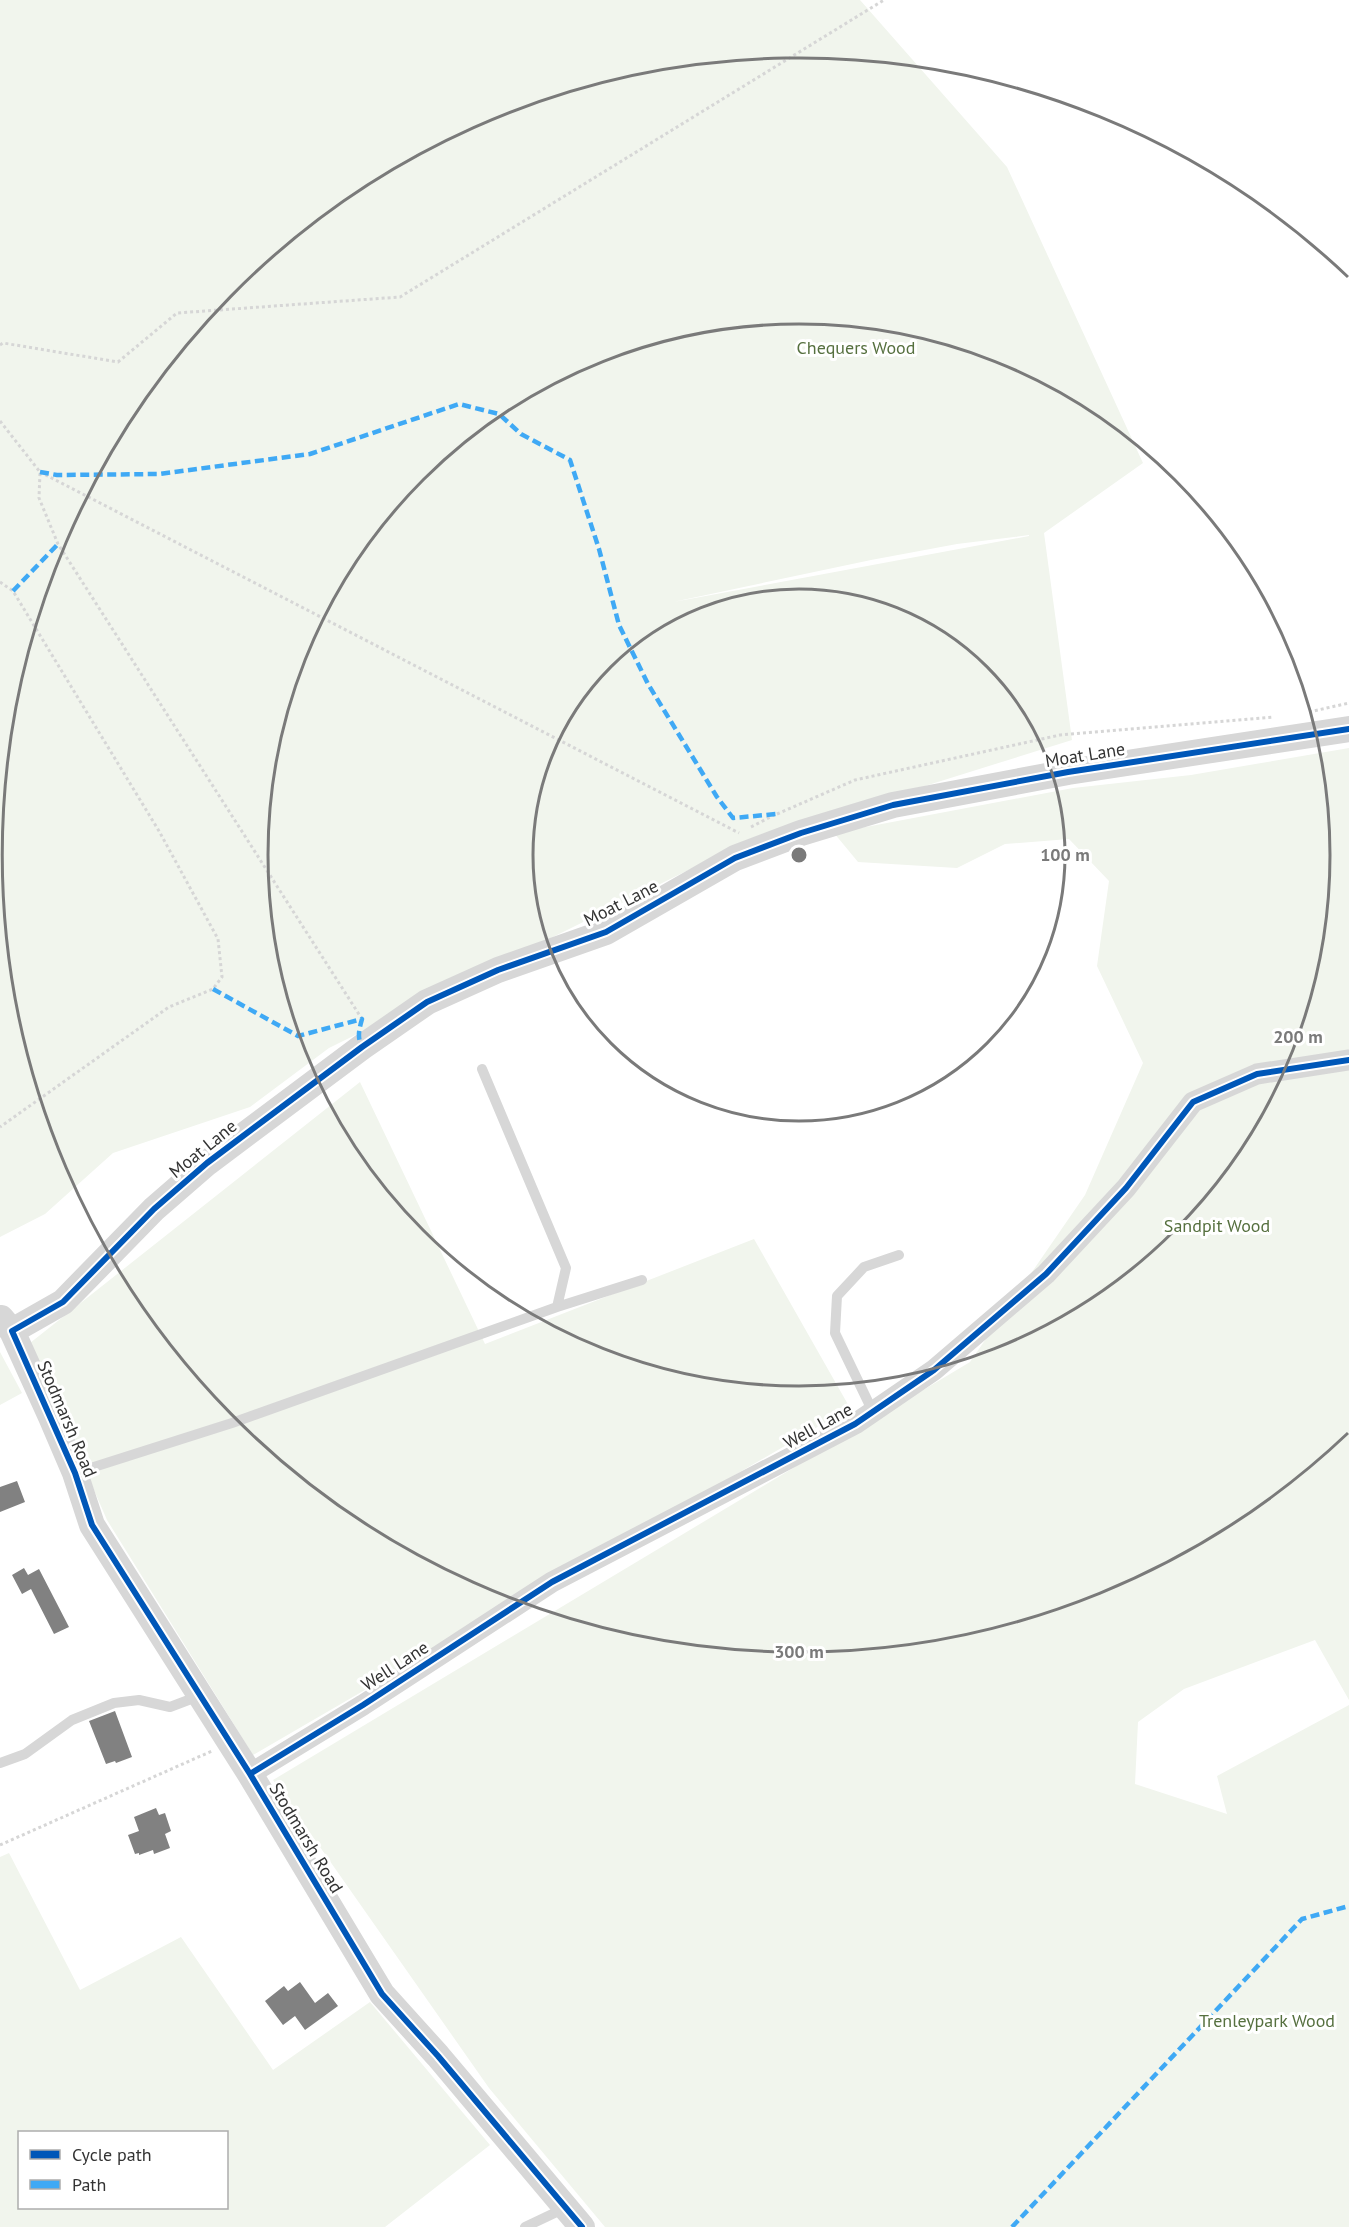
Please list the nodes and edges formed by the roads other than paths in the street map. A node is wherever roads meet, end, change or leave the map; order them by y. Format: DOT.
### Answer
graph roads {
  1 [pos="1349,729"];
  2 [pos="1349,1060"];
  3 [pos="482,1069"];
  4 [pos="899,1255"];
  5 [pos="642,1280"];
  6 [pos="557,1307"];
  7 [pos="6,1324"];
  8 [pos="873,1412"];
  9 [pos="75,1473"];
  10 [pos="199,1696"];
  11 [pos="0,1763"];
  12 [pos="250,1774"];
  13 [pos="566,2207"];
  14 [pos="525,2227"];
  15 [pos="582,2227"];
  1 -- 7 [label="street, Moat Lane"];
  2 -- 8 [label="street, Well Lane"];
  3 -- 6 [label="lane"];
  4 -- 8 [label="lane"];
  5 -- 6 [label="lane"];
  6 -- 9 [label="lane"];
  7 -- 9 [label="street, Stodmarsh Road"];
  8 -- 12 [label="street, Well Lane"];
  9 -- 10 [label="street, Stodmarsh Road"];
  10 -- 11 [label="lane"];
  10 -- 12 [label="street, Stodmarsh Road"];
  12 -- 13 [label="street, Stodmarsh Road"];
  13 -- 14 [label="lane"];
  13 -- 15 [label="street, Stodmarsh Road"];
}
